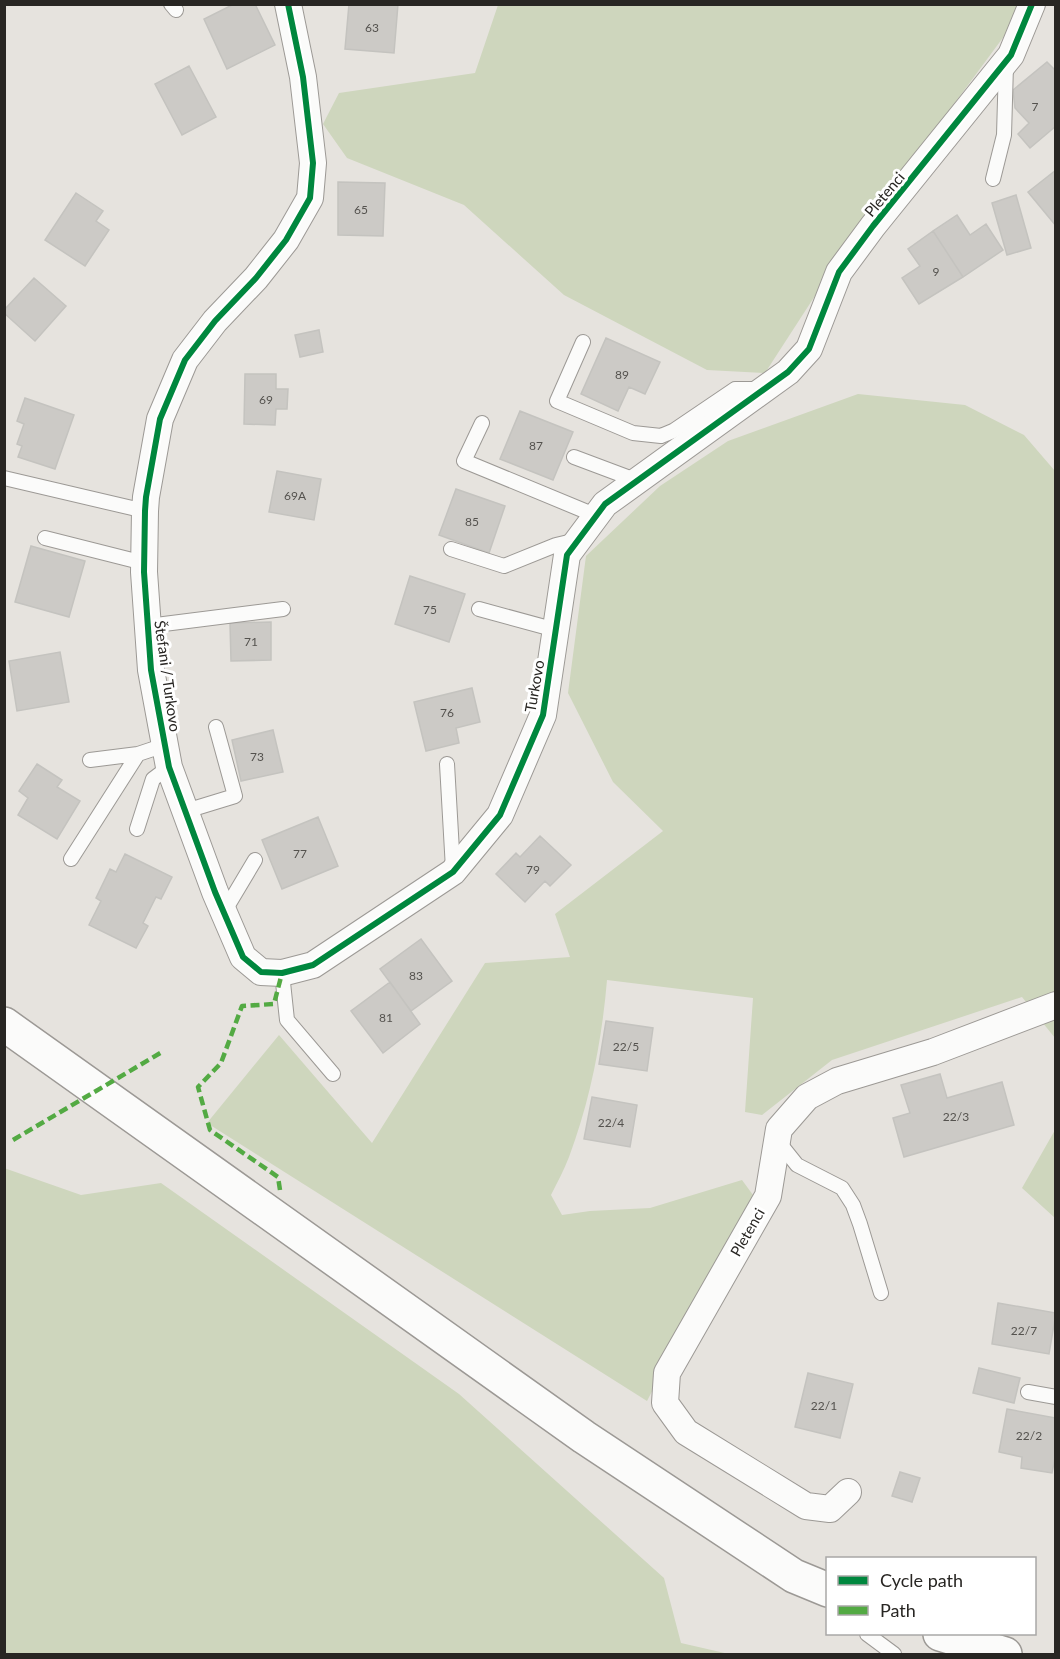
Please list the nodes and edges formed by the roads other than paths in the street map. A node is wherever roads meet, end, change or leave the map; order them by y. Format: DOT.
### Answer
graph roads {
  1 [pos="288,4"];
  2 [pos="1032,4"];
  3 [pos="1006,62"];
  4 [pos="993,179"];
  5 [pos="583,342"];
  6 [pos="809,349"];
  7 [pos="766,389"];
  8 [pos="482,423"];
  9 [pos="574,457"];
  10 [pos="4,478"];
  11 [pos="638,481"];
  12 [pos="145,511"];
  13 [pos="597,516"];
  14 [pos="45,538"];
  15 [pos="579,539"];
  16 [pos="451,549"];
  17 [pos="144,563"];
  18 [pos="283,609"];
  19 [pos="479,609"];
  20 [pos="148,626"];
  21 [pos="556,630"];
  22 [pos="216,727"];
  23 [pos="138,754"];
  24 [pos="167,756"];
  25 [pos="90,760"];
  26 [pos="447,764"];
  27 [pos="186,811"];
  28 [pos="137,829"];
  29 [pos="71,859"];
  30 [pos="255,860"];
  31 [pos="453,872"];
  32 [pos="224,912"];
  33 [pos="243,957"];
  34 [pos="282,973"];
  35 [pos="1056,1005"];
  36 [pos="16,1033"];
  37 [pos="333,1074"];
  38 [pos="777,1140"];
  39 [pos="881,1293"];
  40 [pos="1029,1392"];
  41 [pos="1056,1397"];
  42 [pos="848,1492"];
  43 [pos="795,1576"];
  44 [pos="826,1589"];
  45 [pos="826,1600"];
  46 [pos="868,1635"];
  47 [pos="943,1635"];
  48 [pos="894,1654"];
  49 [pos="1005,1654"];
  1 -- 12 [label="street, Štefani / Turkovo"];
  2 -- 3 [label="street, Pletenci"];
  3 -- 4 [label="lane"];
  3 -- 6 [label="street, Pletenci"];
  5 -- 7 [label="lane"];
  6 -- 7 [label="street, Turkovo"];
  7 -- 11 [label="street, Turkovo"];
  8 -- 13 [label="lane"];
  9 -- 11 [label="lane"];
  10 -- 12 [label="lane"];
  11 -- 13 [label="street, Turkovo"];
  12 -- 17 [label="street, Štefani / Turkovo"];
  13 -- 15 [label="street, Turkovo"];
  14 -- 17 [label="lane"];
  15 -- 16 [label="lane"];
  15 -- 21 [label="street, Turkovo"];
  17 -- 20 [label="street, Štefani / Turkovo"];
  18 -- 20 [label="lane"];
  19 -- 21 [label="lane"];
  20 -- 24 [label="street, Štefani / Turkovo"];
  21 -- 31 [label="street, Turkovo"];
  22 -- 27 [label="lane"];
  23 -- 24 [label="lane"];
  23 -- 25 [label="lane"];
  23 -- 29 [label="lane"];
  24 -- 27 [label="street, Štefani / Turkovo"];
  24 -- 28 [label="lane"];
  26 -- 31 [label="lane"];
  27 -- 32 [label="street, Štefani / Turkovo"];
  30 -- 32 [label="lane"];
  31 -- 34 [label="street, Turkovo"];
  32 -- 33 [label="street, Štefani / Turkovo"];
  33 -- 34 [label="street, Turkovo"];
  34 -- 37 [label="lane"];
  35 -- 38 [label="street, Pletenci"];
  36 -- 43 [label="main road"];
  38 -- 39 [label="lane"];
  38 -- 42 [label="street, Pletenci"];
  40 -- 41 [label="lane"];
  43 -- 44 [label="main road"];
  43 -- 45 [label="lane"];
  46 -- 48 [label="lane"];
  47 -- 49 [label="main road"];
}
